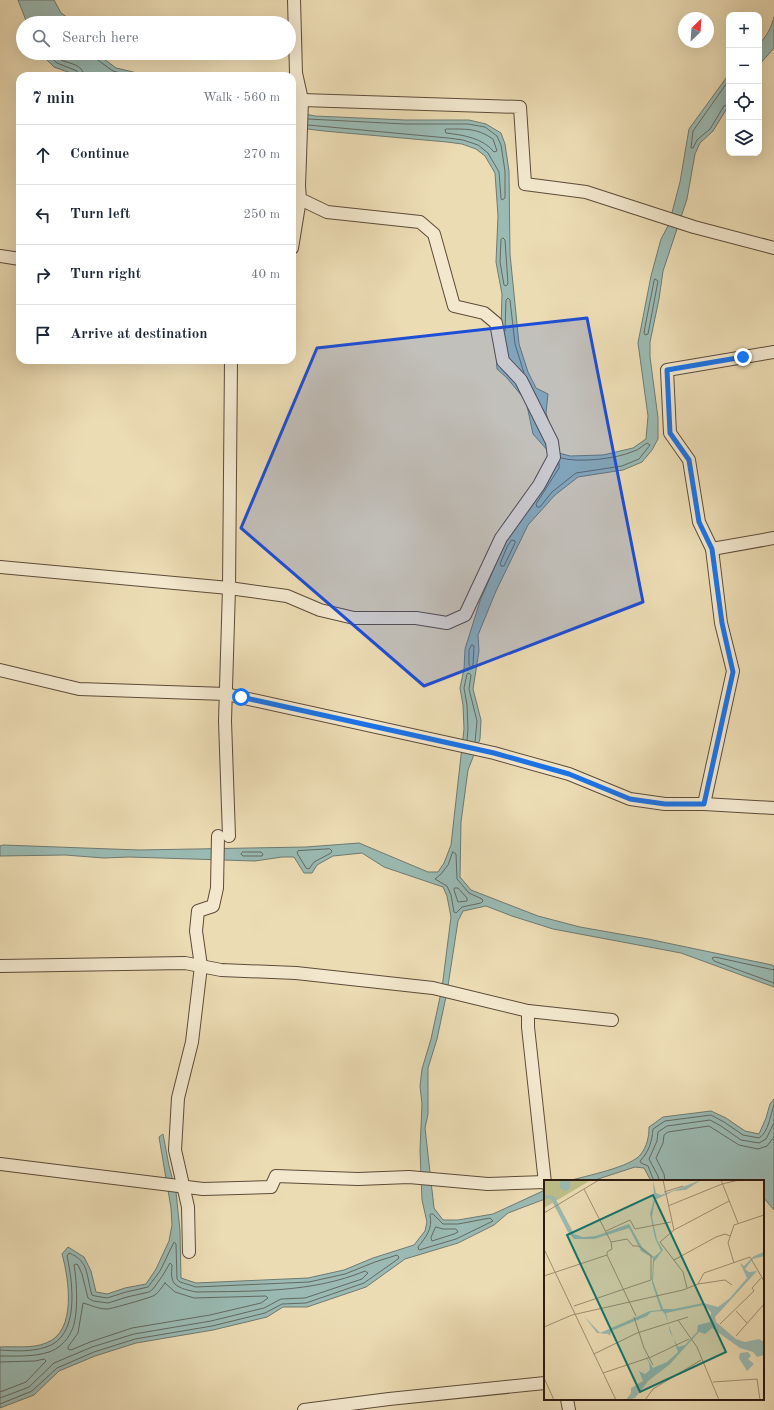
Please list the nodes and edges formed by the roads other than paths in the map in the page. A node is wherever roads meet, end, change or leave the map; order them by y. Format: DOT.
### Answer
graph roads {
  1 [pos="294,0"];
  2 [pos="294,16"];
  3 [pos="296,60"];
  4 [pos="296,72"];
  5 [pos="296,72"];
  6 [pos="302,100"];
  7 [pos="300,199"];
  8 [pos="296,224"];
  9 [pos="774,248"];
  10 [pos="0,256"];
  11 [pos="16,258"];
  12 [pos="774,352"];
  13 [pos="231,364"];
  14 [pos="774,538"];
  15 [pos="712,549"];
  16 [pos="0,566"];
  17 [pos="229,588"];
  18 [pos="0,670"];
  19 [pos="226,694"];
  20 [pos="704,804"];
  21 [pos="774,808"];
  22 [pos="0,966"];
  23 [pos="201,966"];
  24 [pos="528,1011"];
  25 [pos="612,1020"];
  26 [pos="0,1164"];
  27 [pos="545,1180"];
  28 [pos="544,1182"];
  29 [pos="183,1187"];
  30 [pos="189,1252"];
  31 [pos="544,1383"];
  32 [pos="567,1400"];
  33 [pos="304,1410"];
  34 [pos="569,1410"];
  1 -- 2 [label="street"];
  3 -- 4 [label="street"];
  5 -- 6 [label="street"];
  6 -- 7 [label="street"];
  6 -- 9 [label="street"];
  7 -- 8 [label="street"];
  7 -- 17 [label="street"];
  10 -- 11 [label="street"];
  12 -- 15 [label="street"];
  13 -- 17 [label="street"];
  14 -- 15 [label="street"];
  15 -- 20 [label="street"];
  16 -- 17 [label="street"];
  17 -- 19 [label="street"];
  18 -- 19 [label="street"];
  19 -- 20 [label="street"];
  19 -- 23 [label="street"];
  20 -- 21 [label="street"];
  22 -- 23 [label="street"];
  23 -- 24 [label="street"];
  23 -- 29 [label="street"];
  24 -- 25 [label="street"];
  24 -- 27 [label="street"];
  26 -- 29 [label="street"];
  28 -- 29 [label="street"];
  29 -- 30 [label="street"];
  31 -- 33 [label="street"];
  32 -- 34 [label="street"];
}
